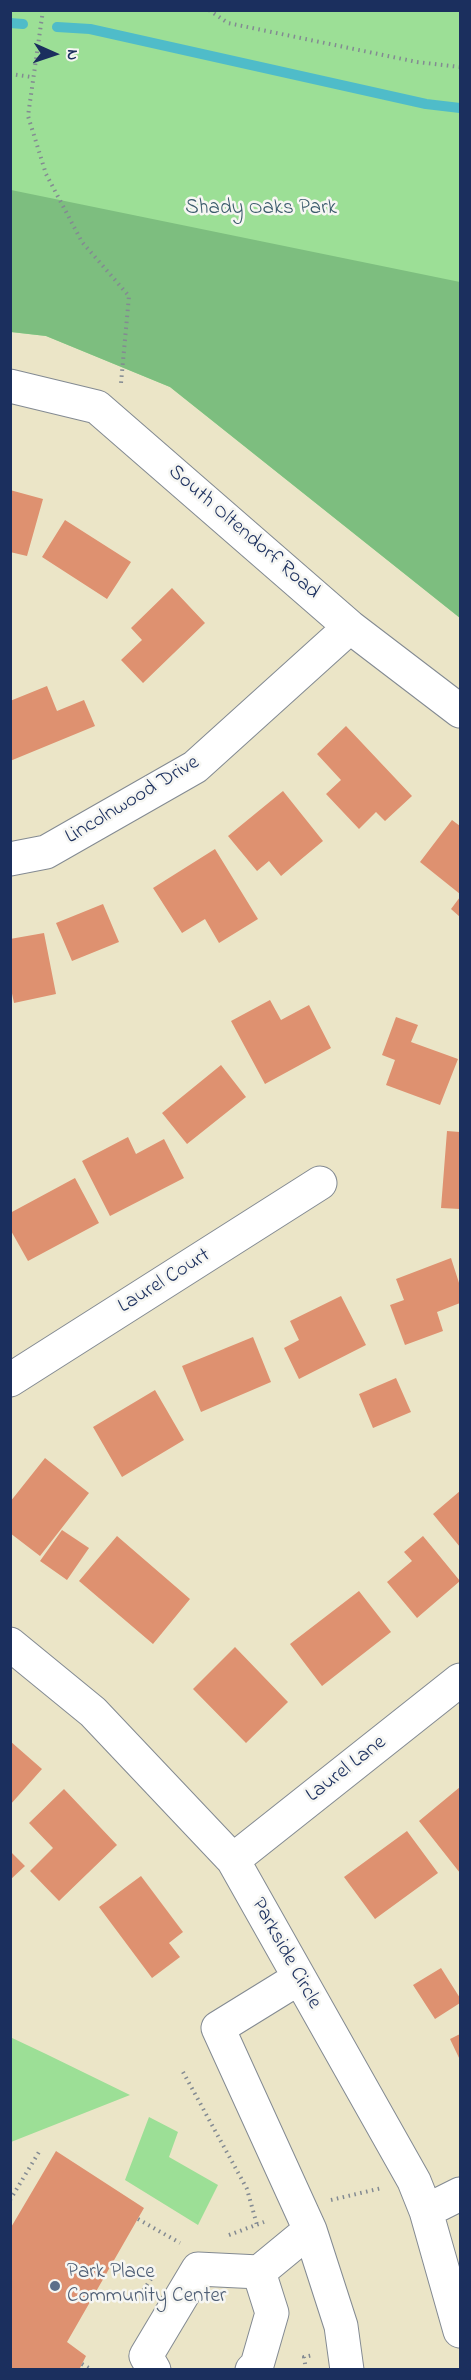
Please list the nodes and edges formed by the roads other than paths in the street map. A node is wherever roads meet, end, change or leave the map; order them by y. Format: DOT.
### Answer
graph roads {
  1 [pos="10,386"];
  2 [pos="350,627"];
  3 [pos="460,711"];
  4 [pos="10,859"];
  5 [pos="320,1183"];
  6 [pos="10,1380"];
  7 [pos="10,1644"];
  8 [pos="460,1680"];
  9 [pos="233,1860"];
  10 [pos="299,1978"];
  11 [pos="460,2194"];
  12 [pos="426,2211"];
  13 [pos="310,2230"];
  14 [pos="259,2272"];
  15 [pos="460,2331"];
  16 [pos="154,2370"];
  17 [pos="252,2370"];
  18 [pos="347,2370"];
  1 -- 2 [label="street, South Oltendorf Road"];
  2 -- 3 [label="street, South Oltendorf Road"];
  2 -- 4 [label="street, Lincolnwood Drive"];
  5 -- 6 [label="street, Laurel Court"];
  7 -- 9 [label="street, Parkside Circle"];
  8 -- 9 [label="street, Laurel Lane"];
  9 -- 10 [label="street, Parkside Circle"];
  10 -- 12 [label="street, Parkside Circle"];
  10 -- 13 [label="street"];
  11 -- 12 [label="street"];
  12 -- 15 [label="street, Parkside Circle"];
  13 -- 14 [label="street"];
  13 -- 18 [label="street"];
  14 -- 16 [label="street"];
  14 -- 17 [label="street"];
}
